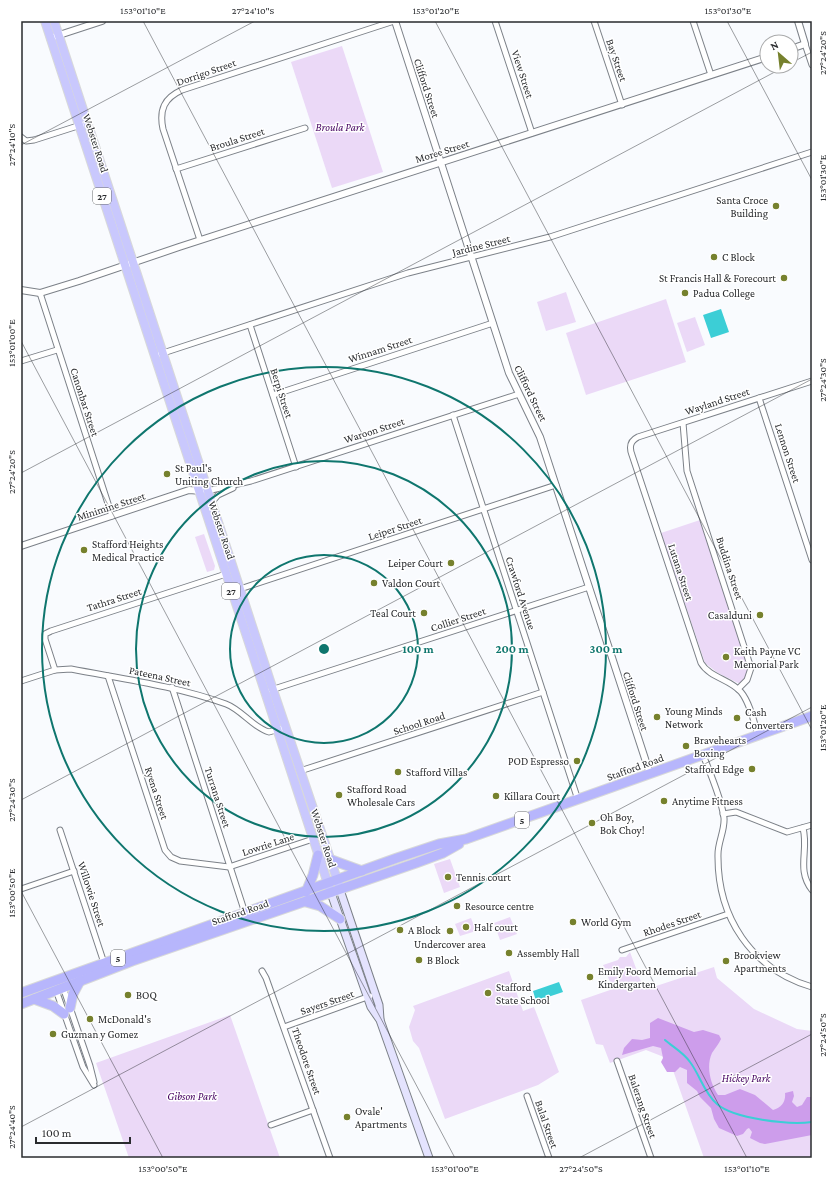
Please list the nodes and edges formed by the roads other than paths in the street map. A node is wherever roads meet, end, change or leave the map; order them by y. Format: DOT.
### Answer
graph roads {
  1 [pos="45,21"];
  2 [pos="54,21"];
  3 [pos="102,21"];
  4 [pos="394,21"];
  5 [pos="494,21"];
  6 [pos="594,21"];
  7 [pos="693,21"];
  8 [pos="798,21"];
  9 [pos="59,35"];
  10 [pos="50,38"];
  11 [pos="805,44"];
  12 [pos="799,46"];
  13 [pos="759,60"];
  14 [pos="812,65"];
  15 [pos="712,75"];
  16 [pos="622,105"];
  17 [pos="87,123"];
  18 [pos="78,126"];
  19 [pos="305,128"];
  20 [pos="532,133"];
  21 [pos="21,137"];
  22 [pos="812,152"];
  23 [pos="441,162"];
  24 [pos="176,169"];
  25 [pos="200,240"];
  26 [pos="472,258"];
  27 [pos="133,263"];
  28 [pos="124,266"];
  29 [pos="21,290"];
  30 [pos="40,293"];
  31 [pos="493,323"];
  32 [pos="250,325"];
  33 [pos="57,350"];
  34 [pos="162,353"];
  35 [pos="154,356"];
  36 [pos="21,362"];
  37 [pos="812,381"];
  38 [pos="519,394"];
  39 [pos="273,395"];
  40 [pos="759,398"];
  41 [pos="453,415"];
  42 [pos="683,423"];
  43 [pos="630,443"];
  44 [pos="296,467"];
  45 [pos="556,485"];
  46 [pos="236,486"];
  47 [pos="197,490"];
  48 [pos="207,491"];
  49 [pos="211,503"];
  50 [pos="484,509"];
  51 [pos="112,516"];
  52 [pos="21,545"];
  53 [pos="812,560"];
  54 [pos="226,574"];
  55 [pos="589,587"];
  56 [pos="240,590"];
  57 [pos="516,610"];
  58 [pos="55,670"];
  59 [pos="108,676"];
  60 [pos="21,681"];
  61 [pos="172,687"];
  62 [pos="738,689"];
  63 [pos="269,691"];
  64 [pos="543,692"];
  65 [pos="812,716"];
  66 [pos="286,727"];
  67 [pos="277,730"];
  68 [pos="758,735"];
  69 [pos="703,755"];
  70 [pos="300,772"];
  71 [pos="650,774"];
  72 [pos="578,800"];
  73 [pos="723,814"];
  74 [pos="812,825"];
  75 [pos="803,828"];
  76 [pos="60,830"];
  77 [pos="313,839"];
  78 [pos="466,840"];
  79 [pos="318,855"];
  80 [pos="329,859"];
  81 [pos="229,867"];
  82 [pos="74,871"];
  83 [pos="362,871"];
  84 [pos="337,880"];
  85 [pos="328,884"];
  86 [pos="21,889"];
  87 [pos="340,890"];
  88 [pos="812,890"];
  89 [pos="306,892"];
  90 [pos="331,893"];
  91 [pos="306,902"];
  92 [pos="245,913"];
  93 [pos="728,914"];
  94 [pos="340,919"];
  95 [pos="622,950"];
  96 [pos="104,964"];
  97 [pos="262,972"];
  98 [pos="56,980"];
  99 [pos="80,981"];
  100 [pos="812,987"];
  101 [pos="60,989"];
  102 [pos="375,992"];
  103 [pos="21,993"];
  104 [pos="368,998"];
  105 [pos="34,999"];
  106 [pos="21,1004"];
  107 [pos="67,1011"];
  108 [pos="380,1020"];
  109 [pos="284,1027"];
  110 [pos="617,1061"];
  111 [pos="527,1096"];
  112 [pos="313,1110"];
  113 [pos="271,1125"];
  114 [pos="330,1158"];
  115 [pos="428,1158"];
  116 [pos="548,1158"];
  117 [pos="651,1158"];
  1 -- 10 [label="main road, Webster Road / 27"];
  2 -- 9 [label="main road, Webster Road / 27"];
  3 -- 9 [label="street"];
  4 -- 23 [label="street, Clifford Street"];
  4 -- 24 [label="street, Dorrigo Street"];
  5 -- 20 [label="street, View Street"];
  6 -- 16 [label="street, Bay Street"];
  7 -- 15 [label="street"];
  8 -- 11 [label="street"];
  9 -- 10 [label="street"];
  9 -- 17 [label="main road, Webster Road / 27"];
  10 -- 18 [label="main road, Webster Road / 27"];
  11 -- 12 [label="street"];
  11 -- 14 [label="street"];
  13 -- 15 [label="street, Moree Street"];
  15 -- 16 [label="street, Moree Street"];
  16 -- 20 [label="street, Moree Street"];
  17 -- 18 [label="street"];
  17 -- 27 [label="main road, Webster Road / 27"];
  18 -- 21 [label="street"];
  18 -- 28 [label="main road, Webster Road / 27"];
  19 -- 24 [label="street, Broula Street"];
  20 -- 23 [label="street, Moree Street"];
  22 -- 26 [label="street, Jardine Street"];
  23 -- 25 [label="street, Moree Street"];
  23 -- 26 [label="street, Clifford Street"];
  24 -- 25 [label="street, Dorrigo Street"];
  25 -- 27 [label="street, Moree Street"];
  26 -- 31 [label="street, Clifford Street"];
  26 -- 32 [label="street, Jardine Street"];
  27 -- 28 [label="street, Moree Street"];
  27 -- 34 [label="main road, Webster Road / 27"];
  28 -- 30 [label="street, Moree Street"];
  28 -- 35 [label="main road, Webster Road / 27"];
  29 -- 30 [label="street"];
  30 -- 33 [label="street, Canonbar Street"];
  31 -- 38 [label="street, Clifford Street"];
  31 -- 39 [label="street, Winnam Street"];
  32 -- 34 [label="street, Jardine Street"];
  32 -- 39 [label="street, Berpi Street"];
  33 -- 36 [label="street"];
  33 -- 51 [label="street, Canonbar Street"];
  34 -- 35 [label="street, Jardine Street"];
  34 -- 48 [label="main road, Webster Road / 27"];
  35 -- 47 [label="main road, Webster Road / 27"];
  37 -- 40 [label="street, Wayland Street"];
  38 -- 41 [label="street, Waroon Street"];
  38 -- 45 [label="street, Clifford Street"];
  39 -- 44 [label="street, Berpi Street"];
  40 -- 42 [label="street, Wayland Street"];
  40 -- 53 [label="street, Lennon Street"];
  41 -- 44 [label="street, Waroon Street"];
  41 -- 50 [label="street, Crawford Avenue"];
  42 -- 43 [label="street, Wayland Street"];
  42 -- 62 [label="street, Buddina Street"];
  43 -- 62 [label="street, Lutana Street"];
  44 -- 46 [label="street, Waroon Street"];
  45 -- 50 [label="street, Leiper Street"];
  45 -- 55 [label="street, Clifford Street"];
  46 -- 48 [label="street, Waroon Street"];
  46 -- 49 [label="street, Waroon Street"];
  47 -- 48 [label="street, Minimine Street"];
  47 -- 51 [label="street, Minimine Street"];
  47 -- 54 [label="main road, Webster Road / 27"];
  48 -- 49 [label="main road, Webster Road / 27"];
  49 -- 56 [label="main road, Webster Road / 27"];
  50 -- 56 [label="street, Leiper Street"];
  50 -- 57 [label="street, Crawford Avenue"];
  51 -- 52 [label="street, Minimine Street"];
  54 -- 58 [label="street, Tathra Street"];
  54 -- 63 [label="main road, Webster Road / 27"];
  55 -- 57 [label="street, Collier Street"];
  55 -- 71 [label="street, Clifford Street"];
  56 -- 63 [label="main road, Webster Road / 27"];
  57 -- 63 [label="street, Collier Street"];
  57 -- 64 [label="street, Crawford Avenue"];
  58 -- 59 [label="street, Pateena Street"];
  58 -- 60 [label="street, Pateena Street"];
  59 -- 61 [label="street, Pateena Street"];
  59 -- 81 [label="street, Ryena Street"];
  61 -- 67 [label="street, Pateena Street"];
  61 -- 81 [label="street, Turrana Street"];
  62 -- 68 [label="street"];
  63 -- 66 [label="main road, Webster Road / 27"];
  63 -- 67 [label="main road, Webster Road / 27"];
  64 -- 70 [label="street, School Road"];
  64 -- 72 [label="street, Crawford Avenue"];
  65 -- 68 [label="highway, Stafford Road / 5"];
  66 -- 67 [label="street"];
  66 -- 70 [label="main road, Webster Road / 27"];
  67 -- 77 [label="main road, Webster Road / 27"];
  68 -- 69 [label="highway, Stafford Road / 5"];
  69 -- 71 [label="highway, Stafford Road / 5"];
  69 -- 73 [label="street"];
  70 -- 80 [label="main road, Webster Road / 27"];
  71 -- 72 [label="highway, Stafford Road / 5"];
  72 -- 78 [label="highway, Stafford Road / 5"];
  73 -- 75 [label="street"];
  73 -- 93 [label="street"];
  74 -- 75 [label="street"];
  75 -- 88 [label="street"];
  76 -- 82 [label="street, Willowie Street"];
  77 -- 79 [label="main road, Webster Road / 27"];
  77 -- 81 [label="street, Lowrie Lane"];
  78 -- 83 [label="highway, Stafford Road / 5"];
  78 -- 87 [label="highway, Stafford Road / 5"];
  79 -- 85 [label="main road, Webster Road / 27"];
  79 -- 89 [label="highway"];
  80 -- 83 [label="highway"];
  80 -- 84 [label="main road, Webster Road / 27"];
  81 -- 92 [label="street, Turrana Street"];
  82 -- 86 [label="street"];
  82 -- 96 [label="street, Willowie Street"];
  83 -- 84 [label="highway, Stafford Road / 5"];
  84 -- 85 [label="highway, Stafford Road / 5"];
  84 -- 87 [label="main road, Webster Road / 27"];
  85 -- 89 [label="highway, Stafford Road / 5"];
  85 -- 90 [label="main road, Webster Road / 27"];
  87 -- 90 [label="highway, Stafford Road / 5"];
  87 -- 102 [label="main road, Webster Road"];
  89 -- 92 [label="highway, Stafford Road / 5"];
  90 -- 91 [label="highway, Stafford Road / 5"];
  90 -- 94 [label="main road, Webster Road"];
  91 -- 94 [label="highway"];
  91 -- 99 [label="highway, Stafford Road / 5"];
  92 -- 96 [label="highway, Stafford Road / 5"];
  93 -- 95 [label="street, Rhodes Street"];
  93 -- 100 [label="street"];
  94 -- 104 [label="main road, Webster Road"];
  96 -- 98 [label="highway, Stafford Road / 5"];
  97 -- 109 [label="street, Theodore Street"];
  98 -- 101 [label="street"];
  98 -- 103 [label="highway, Stafford Road / 5"];
  99 -- 101 [label="highway, Stafford Road / 5"];
  99 -- 107 [label="highway"];
  101 -- 105 [label="highway, Stafford Road / 5"];
  101 -- 107 [label="street"];
  101 -- 107 [label="street"];
  102 -- 104 [label="street, Sayers Street"];
  102 -- 108 [label="main road, Webster Road"];
  104 -- 108 [label="main road, Webster Road"];
  104 -- 109 [label="street, Sayers Street"];
  105 -- 106 [label="highway, Stafford Road / 5"];
  105 -- 107 [label="highway"];
  107 -- 107 [label="street"];
  108 -- 115 [label="main road, Webster Road"];
  109 -- 112 [label="street, Theodore Street"];
  110 -- 117 [label="street, Balerang Street"];
  111 -- 116 [label="street, Balal Street"];
  112 -- 113 [label="street"];
  112 -- 114 [label="street, Theodore Street"];
}
